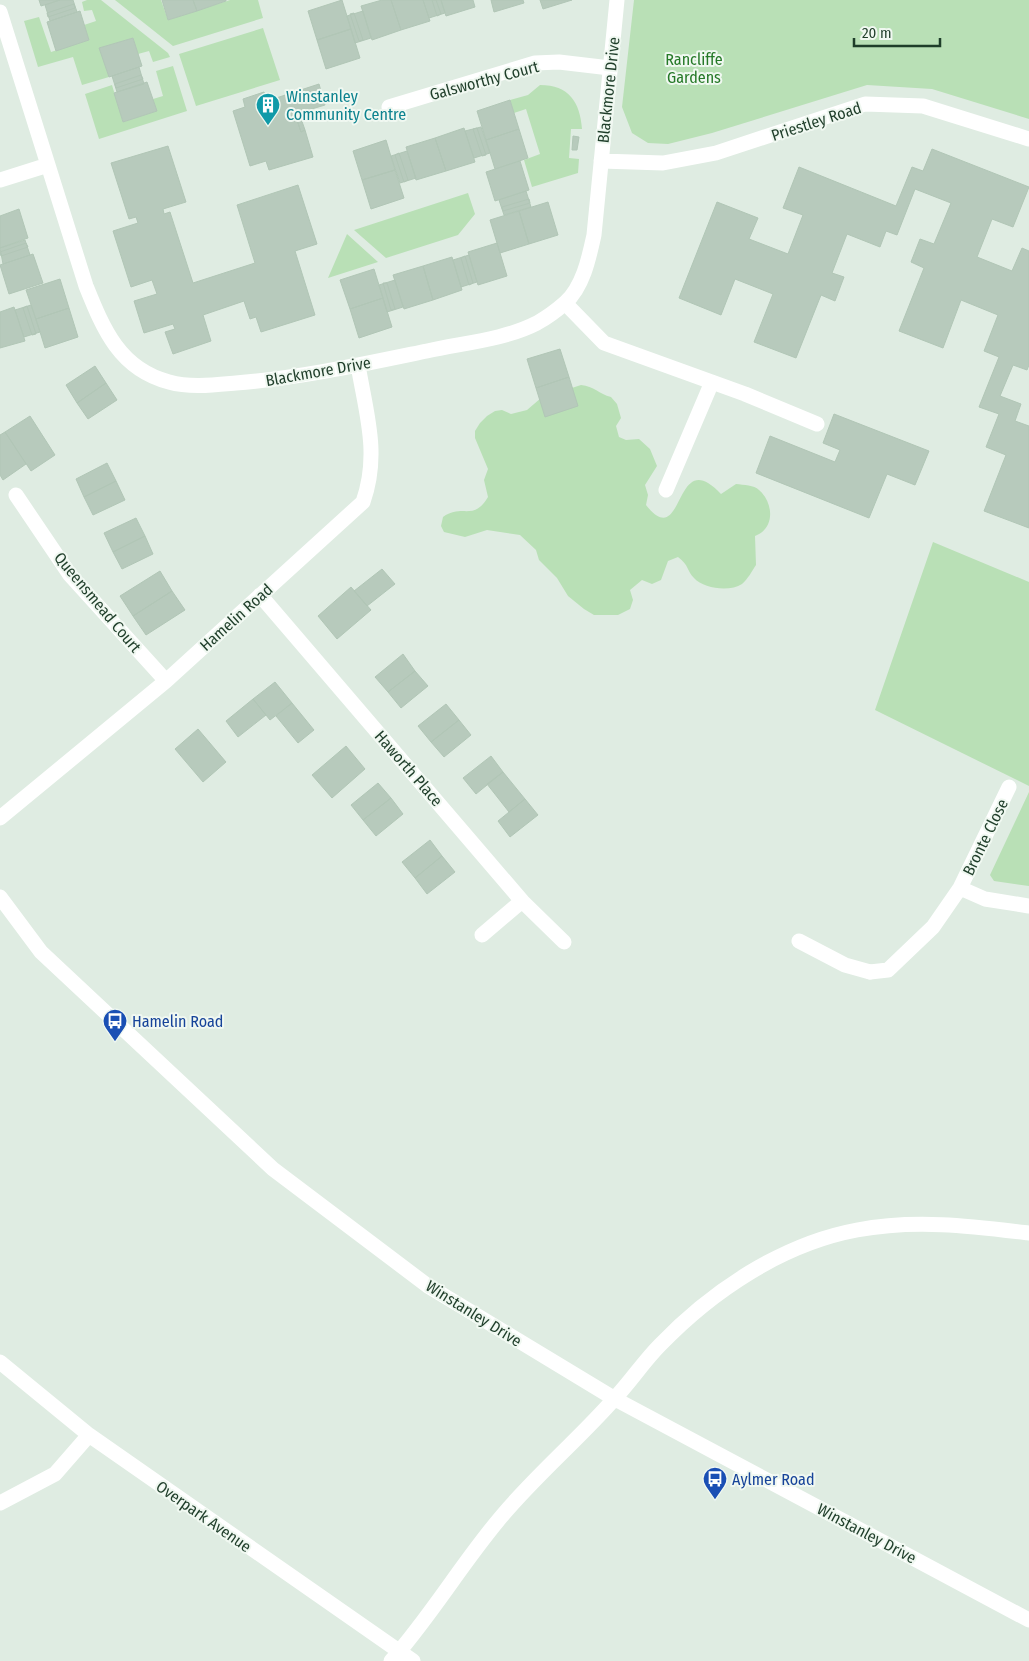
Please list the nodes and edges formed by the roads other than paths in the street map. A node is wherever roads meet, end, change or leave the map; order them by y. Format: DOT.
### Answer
graph roads {
  1 [pos="617,0"];
  2 [pos="0,12"];
  3 [pos="610,68"];
  4 [pos="389,106"];
  5 [pos="1029,139"];
  6 [pos="600,161"];
  7 [pos="48,165"];
  8 [pos="0,180"];
  9 [pos="565,303"];
  10 [pos="358,365"];
  11 [pos="712,382"];
  12 [pos="817,424"];
  13 [pos="666,490"];
  14 [pos="16,495"];
  15 [pos="260,595"];
  16 [pos="166,681"];
  17 [pos="1009,787"];
  18 [pos="0,818"];
  19 [pos="960,888"];
  20 [pos="0,897"];
  21 [pos="522,901"];
  22 [pos="1029,906"];
  23 [pos="482,935"];
  24 [pos="799,941"];
  25 [pos="564,942"];
  26 [pos="1029,1234"];
  27 [pos="0,1362"];
  28 [pos="615,1399"];
  29 [pos="89,1435"];
  30 [pos="0,1502"];
  31 [pos="1029,1620"];
  32 [pos="395,1657"];
  33 [pos="413,1661"];
  1 -- 3 [label="street, Blackmore Drive"];
  2 -- 7 [label="street, Blackmore Drive"];
  3 -- 4 [label="street, Galsworthy Court"];
  3 -- 6 [label="street, Blackmore Drive"];
  5 -- 6 [label="street, Priestley Road"];
  6 -- 9 [label="street, Blackmore Drive"];
  7 -- 8 [label="street"];
  7 -- 10 [label="street, Blackmore Drive"];
  9 -- 10 [label="street, Blackmore Drive"];
  9 -- 11 [label="street"];
  10 -- 15 [label="street, Hamelin Road"];
  11 -- 12 [label="street"];
  11 -- 13 [label="street"];
  14 -- 16 [label="street, Queensmead Court"];
  15 -- 16 [label="street, Hamelin Road"];
  15 -- 21 [label="street, Haworth Place"];
  16 -- 18 [label="street, Hamelin Road"];
  17 -- 19 [label="street, Bronte Close"];
  19 -- 22 [label="street, Bronte Close"];
  19 -- 24 [label="street, Bronte Close"];
  20 -- 28 [label="street, Winstanley Drive"];
  21 -- 23 [label="street"];
  21 -- 25 [label="street, Haworth Place"];
  26 -- 28 [label="street"];
  27 -- 29 [label="street, Overpark Avenue"];
  28 -- 31 [label="street, Winstanley Drive"];
  28 -- 32 [label="street"];
  29 -- 30 [label="street"];
  29 -- 32 [label="street, Overpark Avenue"];
  32 -- 33 [label="street, Overpark Avenue"];
}
